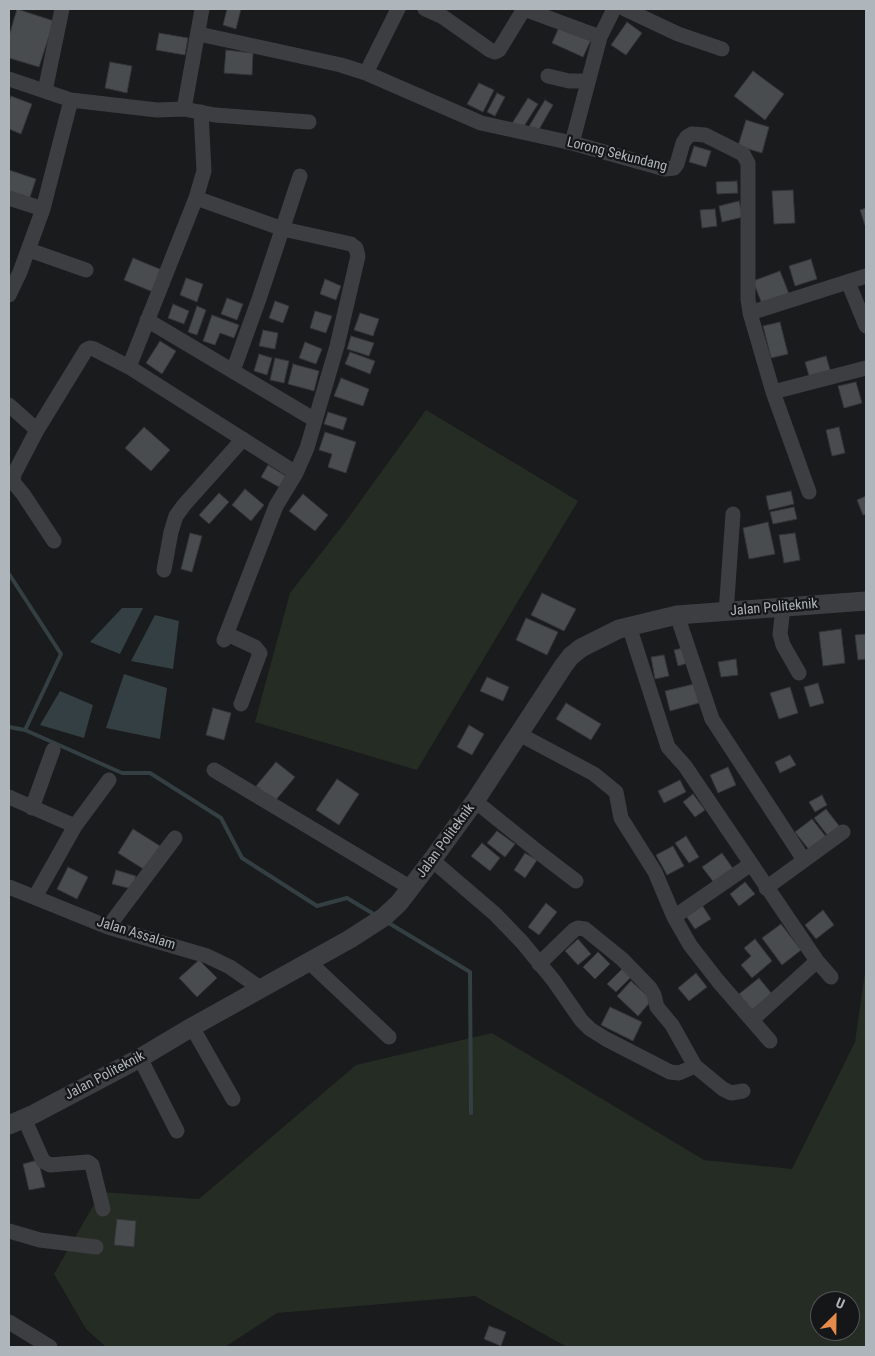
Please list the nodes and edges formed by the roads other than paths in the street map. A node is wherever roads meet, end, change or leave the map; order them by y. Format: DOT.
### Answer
graph roads {
  1 [pos="62,9"];
  2 [pos="202,9"];
  3 [pos="398,9"];
  4 [pos="425,9"];
  5 [pos="524,9"];
  6 [pos="614,9"];
  7 [pos="625,9"];
  8 [pos="199,34"];
  9 [pos="600,37"];
  10 [pos="722,49"];
  11 [pos="366,73"];
  12 [pos="548,76"];
  13 [pos="9,79"];
  14 [pos="588,81"];
  15 [pos="45,91"];
  16 [pos="71,100"];
  17 [pos="184,109"];
  18 [pos="201,112"];
  19 [pos="309,122"];
  20 [pos="572,143"];
  21 [pos="300,176"];
  22 [pos="9,198"];
  23 [pos="196,198"];
  24 [pos="43,209"];
  25 [pos="283,229"];
  26 [pos="29,250"];
  27 [pos="86,270"];
  28 [pos="866,276"];
  29 [pos="848,282"];
  30 [pos="9,295"];
  31 [pos="750,313"];
  32 [pos="147,320"];
  33 [pos="866,326"];
  34 [pos="129,367"];
  35 [pos="866,368"];
  36 [pos="233,371"];
  37 [pos="774,392"];
  38 [pos="9,405"];
  39 [pos="315,420"];
  40 [pos="37,430"];
  41 [pos="243,438"];
  42 [pos="296,473"];
  43 [pos="809,492"];
  44 [pos="733,514"];
  45 [pos="54,541"];
  46 [pos="164,570"];
  47 [pos="866,601"];
  48 [pos="783,608"];
  49 [pos="726,613"];
  50 [pos="676,615"];
  51 [pos="629,626"];
  52 [pos="799,673"];
  53 [pos="242,704"];
  54 [pos="519,734"];
  55 [pos="53,750"];
  56 [pos="214,770"];
  57 [pos="109,780"];
  58 [pos="9,797"];
  59 [pos="475,801"];
  60 [pos="32,808"];
  61 [pos="75,826"];
  62 [pos="843,832"];
  63 [pos="175,838"];
  64 [pos="432,860"];
  65 [pos="804,860"];
  66 [pos="751,864"];
  67 [pos="576,881"];
  68 [pos="9,887"];
  69 [pos="411,888"];
  70 [pos="766,888"];
  71 [pos="35,897"];
  72 [pos="674,917"];
  73 [pos="108,927"];
  74 [pos="308,961"];
  75 [pos="816,961"];
  76 [pos="539,964"];
  77 [pos="831,977"];
  78 [pos="260,988"];
  79 [pos="752,1020"];
  80 [pos="192,1026"];
  81 [pos="389,1037"];
  82 [pos="770,1041"];
  83 [pos="140,1058"];
  84 [pos="695,1066"];
  85 [pos="742,1091"];
  86 [pos="233,1099"];
  87 [pos="16,1121"];
  88 [pos="177,1131"];
  89 [pos="103,1209"];
  90 [pos="9,1231"];
  91 [pos="96,1247"];
  92 [pos="9,1322"];
  93 [pos="50,1347"];
  1 -- 15 [label="street"];
  2 -- 8 [label="street"];
  3 -- 11 [label="street"];
  4 -- 5 [label="street"];
  5 -- 9 [label="street"];
  6 -- 9 [label="street"];
  7 -- 10 [label="street"];
  8 -- 11 [label="street, Lorong Sekundang"];
  8 -- 17 [label="street"];
  9 -- 14 [label="street"];
  11 -- 20 [label="street, Lorong Sekundang"];
  12 -- 14 [label="street"];
  13 -- 15 [label="street"];
  14 -- 20 [label="street"];
  15 -- 16 [label="street"];
  16 -- 17 [label="street"];
  16 -- 24 [label="street"];
  17 -- 18 [label="street"];
  18 -- 19 [label="street"];
  18 -- 23 [label="street"];
  20 -- 31 [label="street, Lorong Sekundang"];
  21 -- 25 [label="street"];
  22 -- 24 [label="street"];
  23 -- 25 [label="street"];
  23 -- 32 [label="street"];
  24 -- 26 [label="street"];
  25 -- 36 [label="street"];
  25 -- 39 [label="street"];
  26 -- 27 [label="street"];
  26 -- 30 [label="street"];
  28 -- 29 [label="street"];
  29 -- 31 [label="street"];
  29 -- 33 [label="street"];
  31 -- 37 [label="street"];
  32 -- 34 [label="street"];
  32 -- 36 [label="street"];
  34 -- 40 [label="street"];
  34 -- 41 [label="street"];
  35 -- 37 [label="street"];
  36 -- 39 [label="street"];
  37 -- 43 [label="street"];
  38 -- 40 [label="street"];
  39 -- 42 [label="street"];
  40 -- 45 [label="street"];
  41 -- 42 [label="street"];
  41 -- 46 [label="street"];
  42 -- 53 [label="street"];
  44 -- 49 [label="street"];
  47 -- 48 [label="street, Jalan Politeknik"];
  48 -- 49 [label="street, Jalan Politeknik"];
  48 -- 52 [label="street"];
  49 -- 50 [label="street, Jalan Politeknik"];
  50 -- 51 [label="street, Jalan Politeknik"];
  50 -- 65 [label="street"];
  51 -- 54 [label="street, Jalan Politeknik"];
  51 -- 66 [label="street"];
  54 -- 59 [label="street, Jalan Politeknik"];
  54 -- 72 [label="street"];
  55 -- 60 [label="street"];
  56 -- 69 [label="street"];
  57 -- 61 [label="street"];
  58 -- 60 [label="street"];
  59 -- 64 [label="street, Jalan Politeknik"];
  59 -- 67 [label="street"];
  60 -- 61 [label="street"];
  61 -- 71 [label="street"];
  62 -- 65 [label="street"];
  63 -- 73 [label="street"];
  64 -- 69 [label="street, Jalan Politeknik"];
  64 -- 76 [label="street"];
  65 -- 70 [label="street"];
  66 -- 70 [label="street"];
  66 -- 72 [label="street"];
  68 -- 71 [label="street, Jalan Assalam"];
  69 -- 74 [label="street, Jalan Politeknik"];
  70 -- 75 [label="street"];
  71 -- 73 [label="street, Jalan Assalam"];
  72 -- 79 [label="street"];
  73 -- 78 [label="street, Jalan Assalam"];
  74 -- 78 [label="street, Jalan Politeknik"];
  74 -- 81 [label="street"];
  75 -- 77 [label="street"];
  75 -- 79 [label="street"];
  76 -- 84 [label="street"];
  76 -- 84 [label="street"];
  78 -- 80 [label="street, Jalan Politeknik"];
  79 -- 82 [label="street"];
  80 -- 83 [label="street, Jalan Politeknik"];
  80 -- 86 [label="street"];
  83 -- 87 [label="street, Jalan Politeknik"];
  83 -- 88 [label="street"];
  84 -- 85 [label="street"];
  87 -- 89 [label="street"];
  90 -- 91 [label="street"];
  92 -- 93 [label="street"];
}
